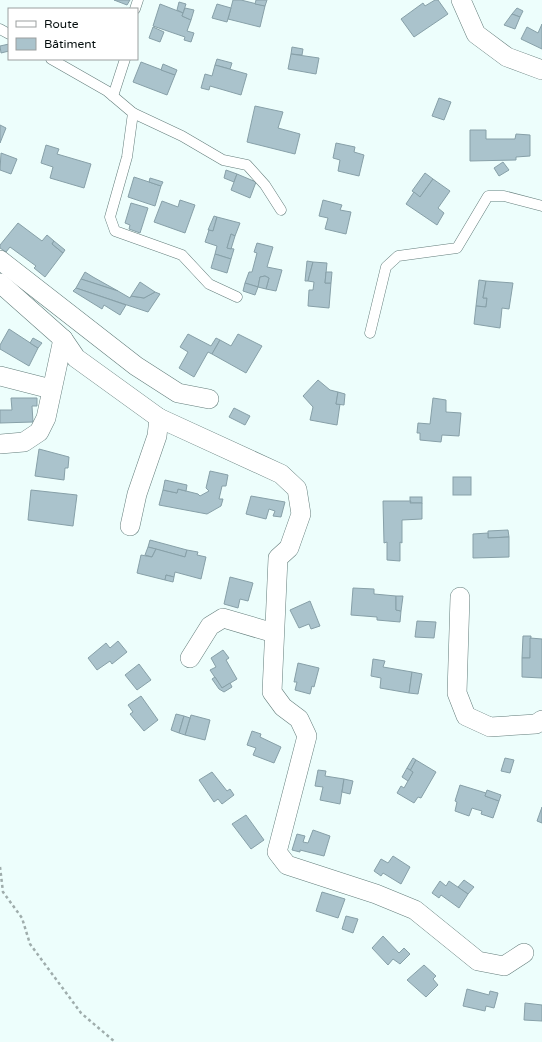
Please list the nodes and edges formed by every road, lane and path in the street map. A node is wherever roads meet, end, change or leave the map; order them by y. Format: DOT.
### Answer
graph roads {
  1 [pos="461,0"];
  2 [pos="53,60"];
  3 [pos="125,60"];
  4 [pos="542,70"];
  5 [pos="113,96"];
  6 [pos="133,113"];
  7 [pos="542,206"];
  8 [pos="282,210"];
  9 [pos="0,260"];
  10 [pos="0,283"];
  11 [pos="237,297"];
  12 [pos="370,333"];
  13 [pos="63,339"];
  14 [pos="0,376"];
  15 [pos="51,389"];
  16 [pos="209,399"];
  17 [pos="159,418"];
  18 [pos="0,444"];
  19 [pos="130,526"];
  20 [pos="460,597"];
  21 [pos="274,633"];
  22 [pos="190,658"];
  23 [pos="542,720"];
  24 [pos="0,867"];
  25 [pos="524,954"];
  26 [pos="115,1042"];
  1 -- 4 [label="street"];
  2 -- 5 [label="lane"];
  3 -- 5 [label="lane"];
  5 -- 6 [label="lane"];
  6 -- 8 [label="lane"];
  6 -- 11 [label="lane"];
  7 -- 12 [label="lane"];
  9 -- 16 [label="street"];
  10 -- 13 [label="street"];
  13 -- 15 [label="street"];
  13 -- 17 [label="street"];
  14 -- 15 [label="street"];
  15 -- 18 [label="street"];
  17 -- 19 [label="street"];
  17 -- 21 [label="street"];
  20 -- 23 [label="street"];
  21 -- 22 [label="street"];
  21 -- 25 [label="street"];
  24 -- 26 [label="path"];
}
